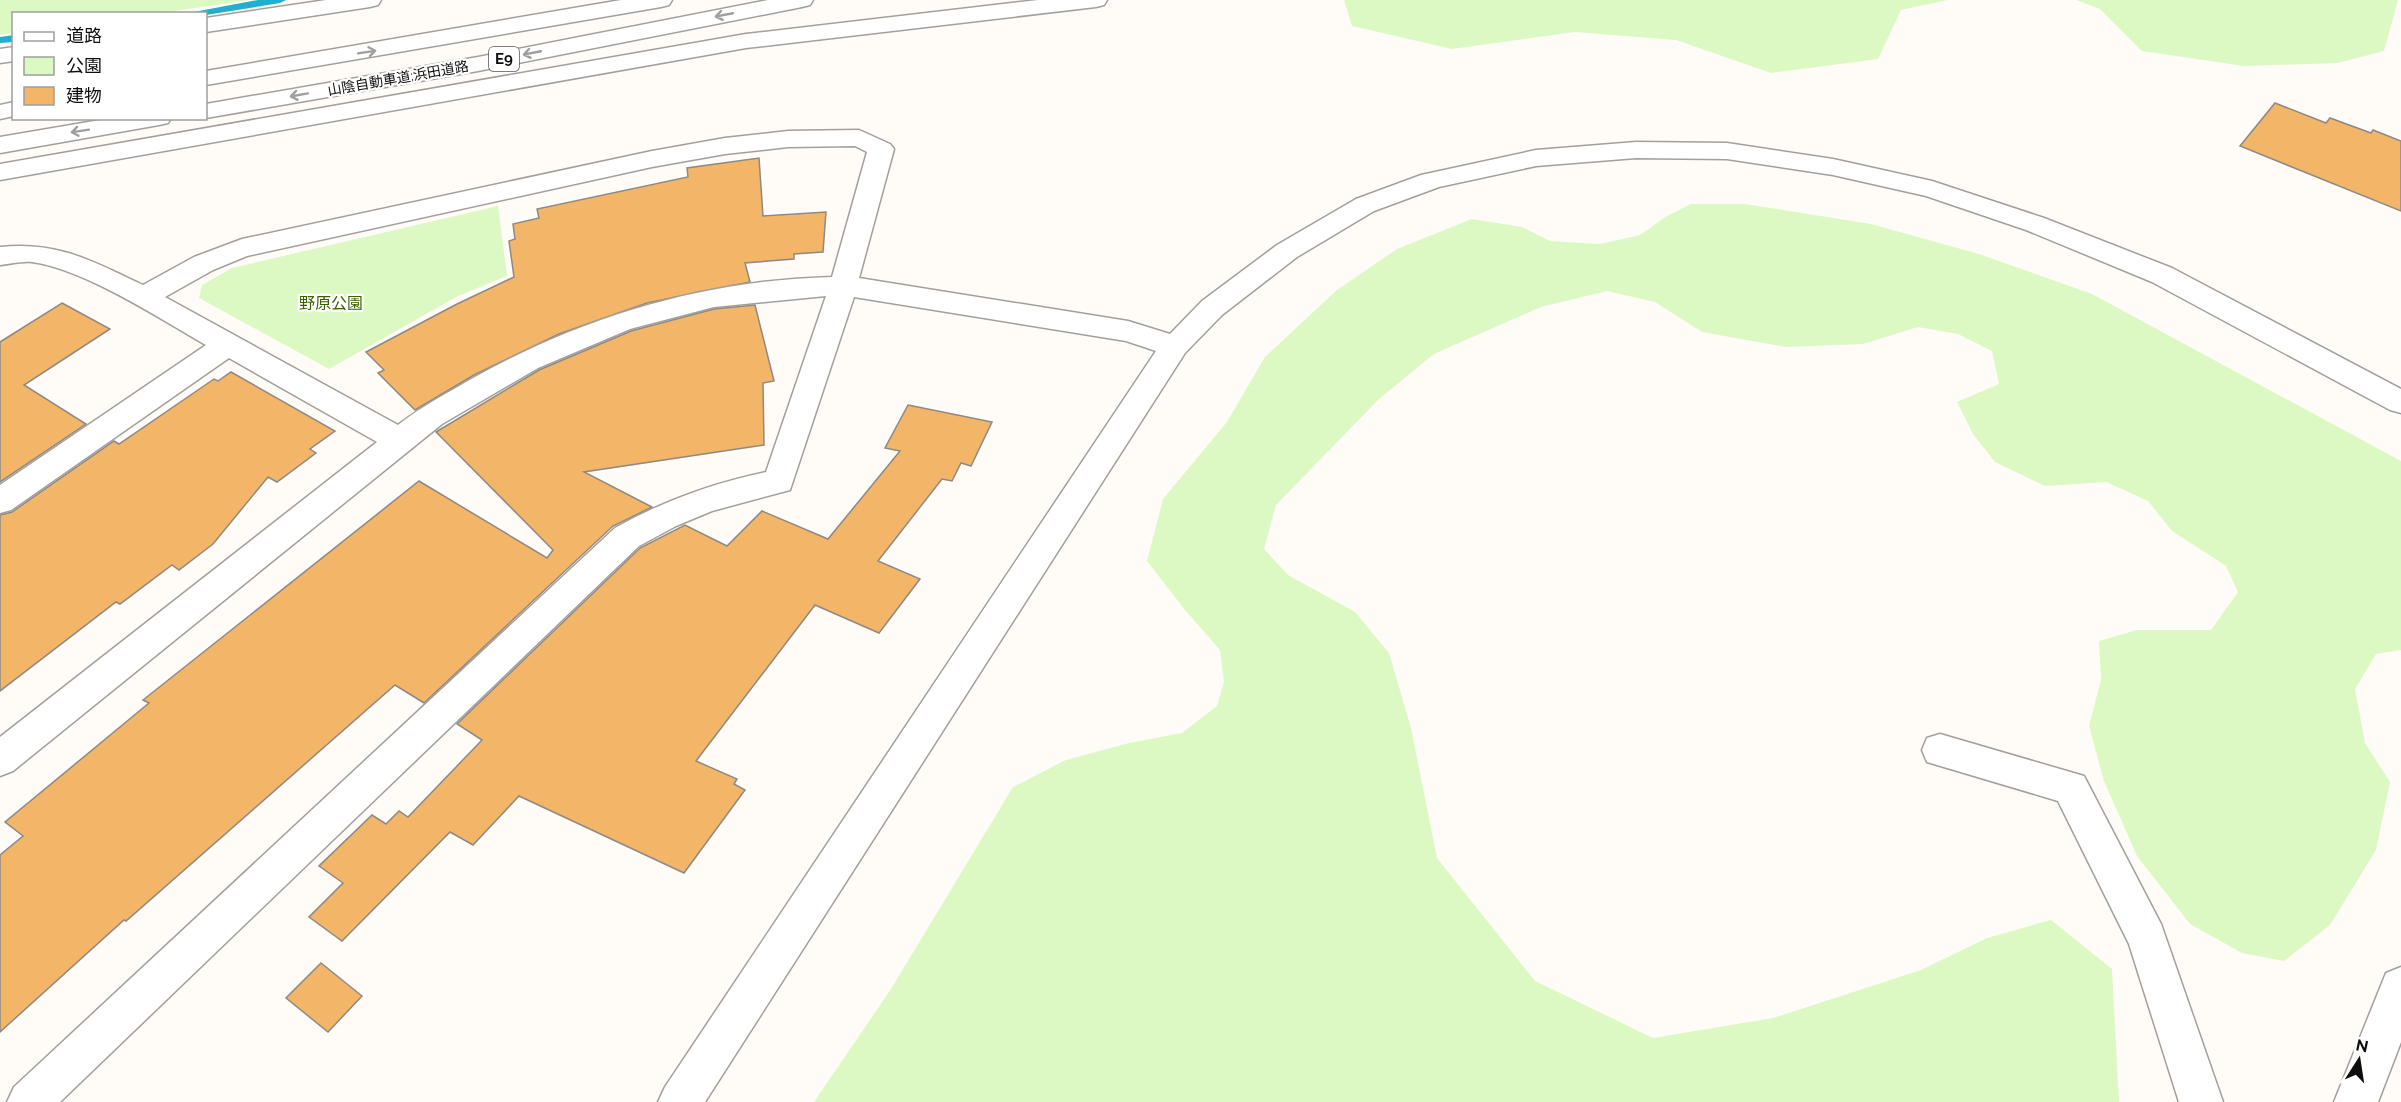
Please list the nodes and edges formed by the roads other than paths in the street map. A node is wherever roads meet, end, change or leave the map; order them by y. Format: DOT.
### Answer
graph roads {
  1 [pos="370,0"];
  2 [pos="661,0"];
  3 [pos="801,0"];
  4 [pos="1096,0"];
  5 [pos="207,25"];
  6 [pos="207,78"];
  7 [pos="207,111"];
  8 [pos="147,120"];
  9 [pos="0,145"];
  10 [pos="0,172"];
  11 [pos="0,256"];
  12 [pos="843,286"];
  13 [pos="144,297"];
  14 [pos="226,345"];
  15 [pos="1175,346"];
  16 [pos="2401,402"];
  17 [pos="399,440"];
  18 [pos="0,501"];
  19 [pos="1940,750"];
  20 [pos="0,759"];
  21 [pos="2401,988"];
  22 [pos="29,1102"];
  23 [pos="680,1102"];
  24 [pos="2201,1102"];
  25 [pos="2356,1102"];
  1 -- 5 [label="main road"];
  6 -- 2 [label="main road, 山陰自動車道;浜田道路 / E9, one-way"];
  3 -- 7 [label="main road, 山陰自動車道;浜田道路 / E9, one-way"];
  4 -- 10 [label="main road"];
  8 -- 9 [label="main road, one-way"];
  11 -- 13 [label="main road"];
  12 -- 13 [label="main road"];
  12 -- 15 [label="main road"];
  12 -- 17 [label="main road"];
  12 -- 22 [label="main road"];
  13 -- 14 [label="main road"];
  14 -- 17 [label="main road"];
  14 -- 18 [label="main road"];
  15 -- 16 [label="main road"];
  15 -- 23 [label="main road"];
  17 -- 20 [label="main road"];
  19 -- 24 [label="main road"];
  21 -- 25 [label="main road"];
}
